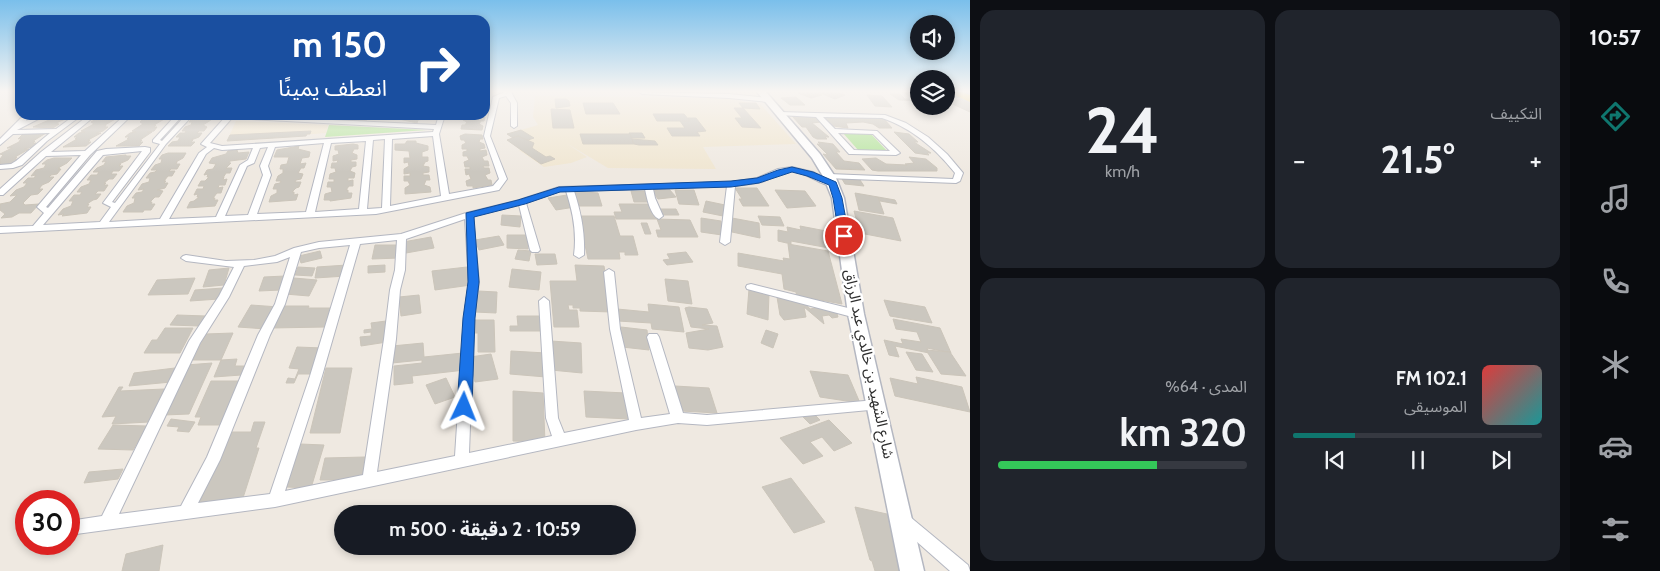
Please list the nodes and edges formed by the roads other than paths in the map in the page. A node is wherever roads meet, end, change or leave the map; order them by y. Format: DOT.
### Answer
graph roads {
  1 [pos="491,119"];
  2 [pos="514,119"];
  3 [pos="784,119"];
  4 [pos="822,119"];
  5 [pos="894,119"];
  6 [pos="23,120"];
  7 [pos="34,120"];
  8 [pos="72,120"];
  9 [pos="87,120"];
  10 [pos="123,120"];
  11 [pos="175,120"];
  12 [pos="185,120"];
  13 [pos="226,120"];
  14 [pos="317,120"];
  15 [pos="381,120"];
  16 [pos="397,120"];
  17 [pos="440,120"];
  18 [pos="336,122"];
  19 [pos="379,124"];
  20 [pos="394,125"];
  21 [pos="514,126"];
  22 [pos="56,131"];
  23 [pos="436,131"];
  24 [pos="834,131"];
  25 [pos="12,132"];
  26 [pos="389,137"];
  27 [pos="370,138"];
  28 [pos="328,141"];
  29 [pos="164,143"];
  30 [pos="0,144"];
  31 [pos="273,144"];
  32 [pos="258,145"];
  33 [pos="213,146"];
  34 [pos="87,153"];
  35 [pos="44,154"];
  36 [pos="251,161"];
  37 [pos="266,161"];
  38 [pos="0,167"];
  39 [pos="831,180"];
  40 [pos="731,184"];
  41 [pos="649,186"];
  42 [pos="569,188"];
  43 [pos="0,193"];
  44 [pos="445,196"];
  45 [pos="522,202"];
  46 [pos="117,206"];
  47 [pos="386,209"];
  48 [pos="363,211"];
  49 [pos="49,213"];
  50 [pos="310,214"];
  51 [pos="470,216"];
  52 [pos="659,216"];
  53 [pos="252,217"];
  54 [pos="219,219"];
  55 [pos="163,222"];
  56 [pos="102,225"];
  57 [pos="35,229"];
  58 [pos="0,230"];
  59 [pos="402,237"];
  60 [pos="356,241"];
  61 [pos="725,242"];
  62 [pos="297,250"];
  63 [pos="535,250"];
  64 [pos="578,255"];
  65 [pos="186,258"];
  66 [pos="240,264"];
  67 [pos="609,272"];
  68 [pos="751,287"];
  69 [pos="544,301"];
  70 [pos="856,314"];
  71 [pos="653,337"];
  72 [pos="876,405"];
  73 [pos="678,418"];
  74 [pos="636,424"];
  75 [pos="560,441"];
  76 [pos="462,460"];
  77 [pos="369,479"];
  78 [pos="275,500"];
  79 [pos="186,511"];
  80 [pos="902,520"];
  81 [pos="107,522"];
  82 [pos="80,526"];
  83 [pos="912,571"];
  84 [pos="962,571"];
  1 -- 44 [label="street"];
  2 -- 21 [label="street"];
  3 -- 39 [label="main road, شارع الشهيد بن خالدي عبد الرزاق"];
  4 -- 24 [label="street"];
  5 -- 39 [label="street"];
  6 -- 25 [label="street"];
  7 -- 25 [label="street"];
  8 -- 22 [label="street"];
  9 -- 35 [label="street"];
  10 -- 34 [label="street"];
  11 -- 29 [label="street"];
  12 -- 29 [label="street"];
  13 -- 33 [label="street"];
  14 -- 18 [label="street"];
  15 -- 19 [label="street"];
  16 -- 20 [label="street"];
  17 -- 23 [label="street"];
  18 -- 19 [label="street"];
  19 -- 20 [label="street"];
  20 -- 23 [label="street"];
  22 -- 25 [label="street"];
  22 -- 38 [label="street"];
  23 -- 26 [label="street"];
  23 -- 44 [label="street"];
  24 -- 24 [label="street"];
  25 -- 30 [label="street"];
  26 -- 27 [label="street"];
  26 -- 47 [label="street"];
  27 -- 28 [label="street"];
  27 -- 48 [label="street"];
  28 -- 31 [label="street"];
  28 -- 50 [label="street"];
  29 -- 46 [label="street"];
  31 -- 32 [label="street"];
  31 -- 37 [label="street"];
  32 -- 33 [label="street"];
  32 -- 36 [label="street"];
  33 -- 55 [label="street"];
  34 -- 35 [label="street"];
  34 -- 49 [label="street"];
  35 -- 43 [label="street"];
  36 -- 37 [label="street"];
  36 -- 54 [label="street"];
  37 -- 53 [label="street"];
  39 -- 40 [label="street"];
  39 -- 70 [label="main road, شارع الشهيد بن خالدي عبد الرزاق"];
  40 -- 41 [label="street"];
  40 -- 61 [label="street"];
  41 -- 42 [label="street"];
  41 -- 52 [label="street"];
  42 -- 45 [label="street"];
  42 -- 64 [label="street"];
  44 -- 47 [label="street"];
  45 -- 51 [label="street"];
  45 -- 63 [label="street"];
  46 -- 49 [label="street"];
  46 -- 56 [label="street"];
  47 -- 48 [label="street"];
  48 -- 50 [label="street"];
  49 -- 57 [label="street"];
  50 -- 53 [label="street"];
  51 -- 59 [label="street"];
  51 -- 76 [label="street"];
  53 -- 54 [label="street"];
  54 -- 55 [label="street"];
  55 -- 56 [label="street"];
  56 -- 57 [label="street"];
  57 -- 58 [label="street"];
  59 -- 60 [label="street"];
  59 -- 77 [label="street"];
  60 -- 62 [label="street"];
  60 -- 78 [label="street"];
  62 -- 66 [label="street"];
  62 -- 79 [label="street"];
  65 -- 66 [label="street"];
  66 -- 81 [label="street"];
  67 -- 74 [label="street"];
  68 -- 70 [label="street"];
  69 -- 75 [label="street"];
  70 -- 72 [label="main road, شارع الشهيد بن خالدي عبد الرزاق"];
  71 -- 73 [label="street"];
  72 -- 73 [label="street"];
  72 -- 80 [label="main road, شارع الشهيد بن خالدي عبد الرزاق"];
  73 -- 74 [label="street"];
  74 -- 75 [label="street"];
  75 -- 76 [label="street"];
  76 -- 77 [label="street"];
  77 -- 78 [label="street"];
  78 -- 79 [label="street"];
  79 -- 81 [label="street"];
  80 -- 83 [label="main road, شارع الشهيد بن خالدي عبد الرزاق"];
  80 -- 84 [label="street"];
  81 -- 82 [label="street"];
}
